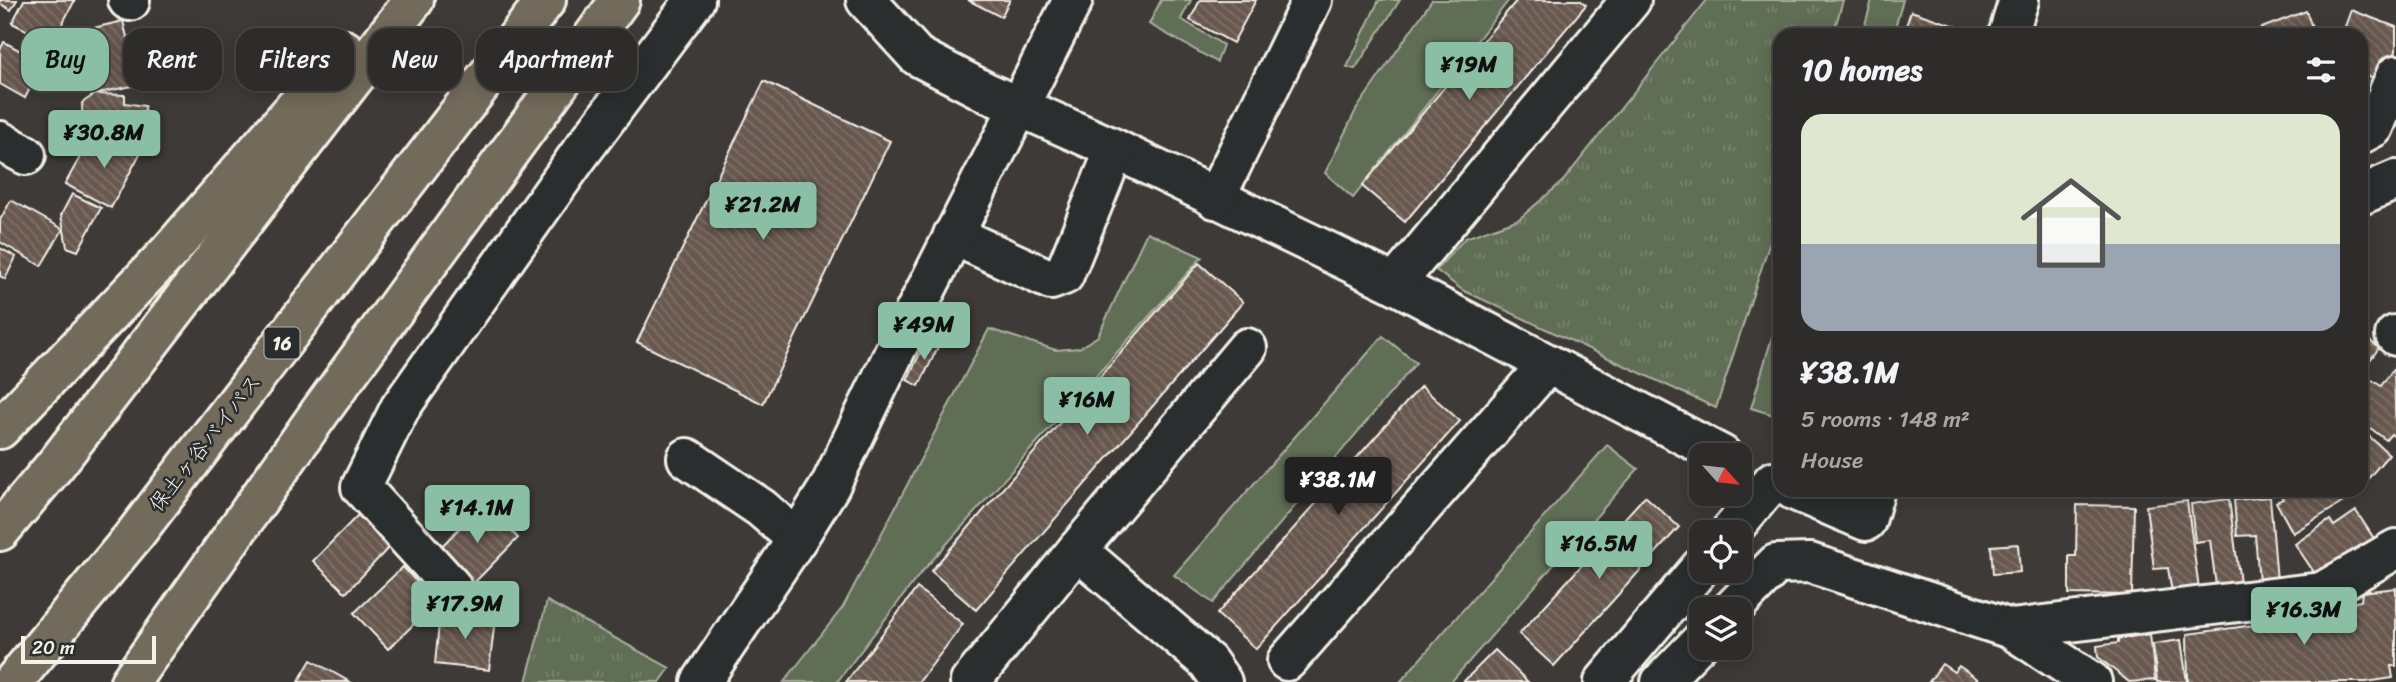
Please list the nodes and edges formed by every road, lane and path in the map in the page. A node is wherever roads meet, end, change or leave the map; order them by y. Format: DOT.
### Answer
graph roads {
  1 [pos="390,0"];
  2 [pos="414,0"];
  3 [pos="547,0"];
  4 [pos="621,0"];
  5 [pos="695,0"];
  6 [pos="866,0"];
  7 [pos="1073,0"];
  8 [pos="1312,0"];
  9 [pos="1631,0"];
  10 [pos="2019,0"];
  11 [pos="2010,28"];
  12 [pos="2396,75"];
  13 [pos="1018,106"];
  14 [pos="2368,130"];
  15 [pos="1115,149"];
  16 [pos="2396,180"];
  17 [pos="2368,192"];
  18 [pos="1215,199"];
  19 [pos="953,235"];
  20 [pos="1395,284"];
  21 [pos="1247,348"];
  22 [pos="1548,365"];
  23 [pos="320,412"];
  24 [pos="0,429"];
  25 [pos="1699,443"];
  26 [pos="687,458"];
  27 [pos="1752,470"];
  28 [pos="1773,480"];
  29 [pos="1773,493"];
  30 [pos="1810,497"];
  31 [pos="1873,497"];
  32 [pos="1743,520"];
  33 [pos="0,531"];
  34 [pos="797,539"];
  35 [pos="2396,549"];
  36 [pos="1077,550"];
  37 [pos="1689,581"];
  38 [pos="451,586"];
  39 [pos="1744,597"];
  40 [pos="2011,629"];
  41 [pos="1689,654"];
  42 [pos="1287,661"];
  43 [pos="1663,681"];
  44 [pos="13,682"];
  45 [pos="103,682"];
  46 [pos="130,682"];
  47 [pos="701,682"];
  48 [pos="970,682"];
  49 [pos="1222,682"];
  50 [pos="1604,682"];
  51 [pos="2092,682"];
  1 -- 24 [label="highway"];
  2 -- 33 [label="highway"];
  3 -- 44 [label="highway, 保土ヶ谷バイパス / 16"];
  4 -- 23 [label="highway"];
  5 -- 38 [label="street"];
  6 -- 13 [label="street"];
  7 -- 13 [label="street"];
  8 -- 18 [label="street"];
  9 -- 20 [label="street"];
  10 -- 11 [label="street"];
  12 -- 14 [label="street"];
  13 -- 15 [label="street"];
  13 -- 19 [label="street"];
  15 -- 18 [label="street"];
  15 -- 19 [label="street"];
  16 -- 17 [label="street"];
  18 -- 20 [label="street"];
  19 -- 34 [label="street"];
  20 -- 22 [label="street"];
  21 -- 36 [label="street"];
  22 -- 25 [label="street"];
  22 -- 42 [label="street"];
  23 -- 45 [label="highway"];
  23 -- 46 [label="highway"];
  26 -- 34 [label="street"];
  27 -- 28 [label="street"];
  29 -- 32 [label="street"];
  30 -- 31 [label="street"];
  34 -- 47 [label="street"];
  35 -- 40 [label="street"];
  36 -- 48 [label="street"];
  36 -- 49 [label="street"];
  37 -- 50 [label="street"];
  39 -- 40 [label="street"];
  40 -- 51 [label="street"];
  41 -- 43 [label="street"];
}
